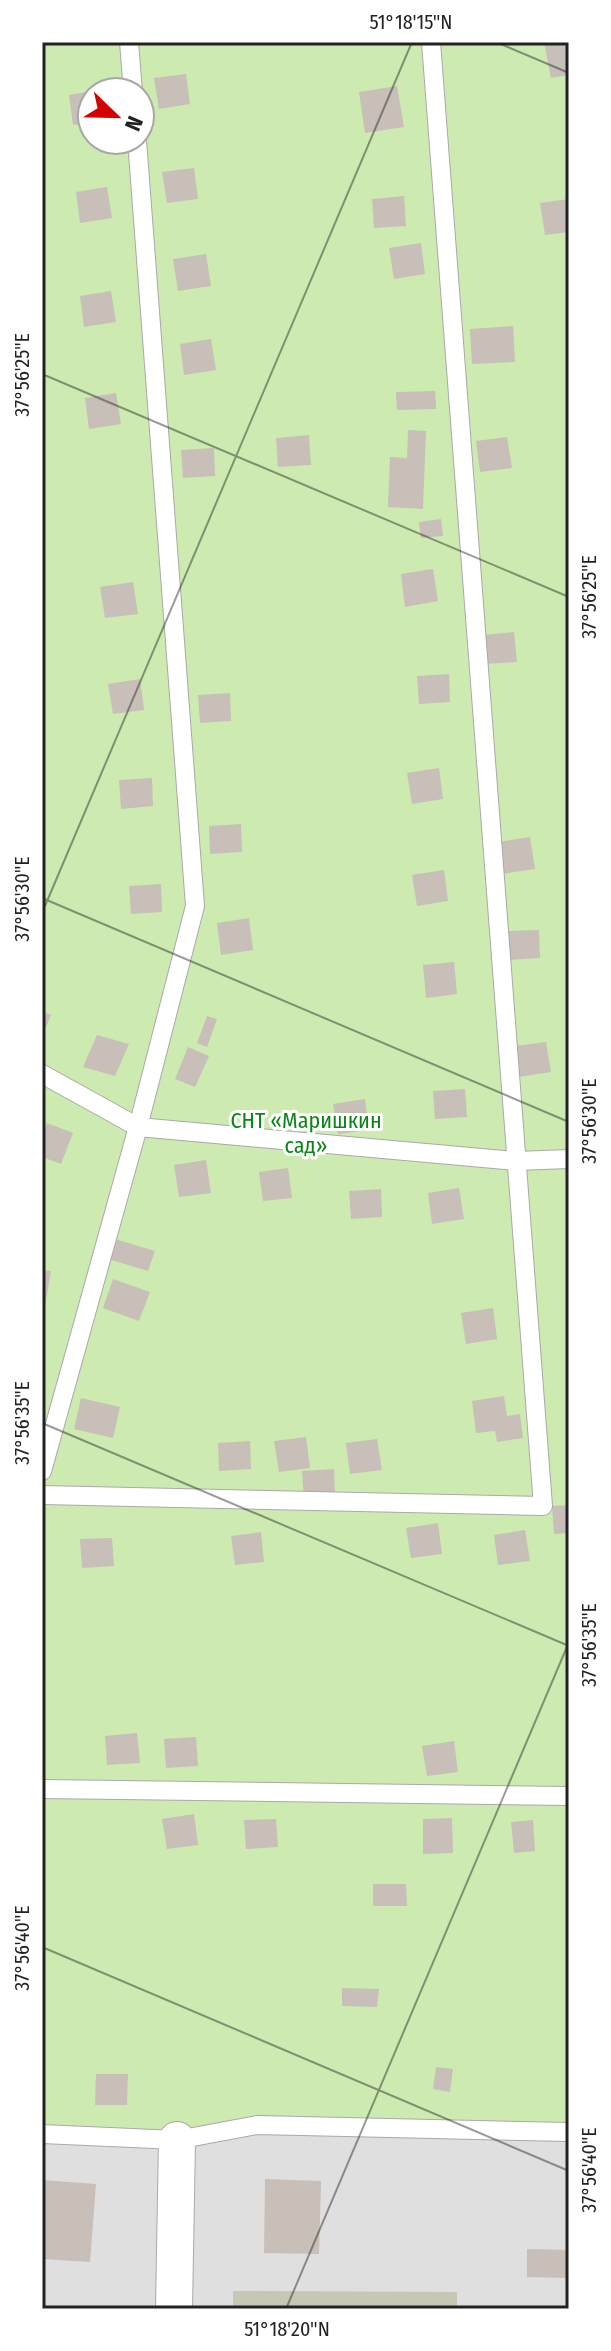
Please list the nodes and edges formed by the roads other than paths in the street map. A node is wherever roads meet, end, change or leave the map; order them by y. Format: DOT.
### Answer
graph roads {
  1 [pos="129,42"];
  2 [pos="431,42"];
  3 [pos="132,76"];
  4 [pos="138,156"];
  5 [pos="42,1074"];
  6 [pos="138,1127"];
  7 [pos="569,1159"];
  8 [pos="516,1161"];
  9 [pos="42,1471"];
  10 [pos="42,1495"];
  11 [pos="42,1789"];
  12 [pos="569,1796"];
  13 [pos="569,2132"];
  14 [pos="42,2134"];
  15 [pos="177,2140"];
  16 [pos="174,2309"];
  1 -- 3 [label="lane"];
  2 -- 8 [label="lane"];
  4 -- 6 [label="lane"];
  5 -- 6 [label="lane"];
  6 -- 8 [label="lane"];
  6 -- 9 [label="lane"];
  7 -- 8 [label="lane"];
  8 -- 10 [label="lane"];
  11 -- 12 [label="lane"];
  13 -- 15 [label="lane"];
  14 -- 15 [label="lane"];
  15 -- 16 [label="street"];
}
